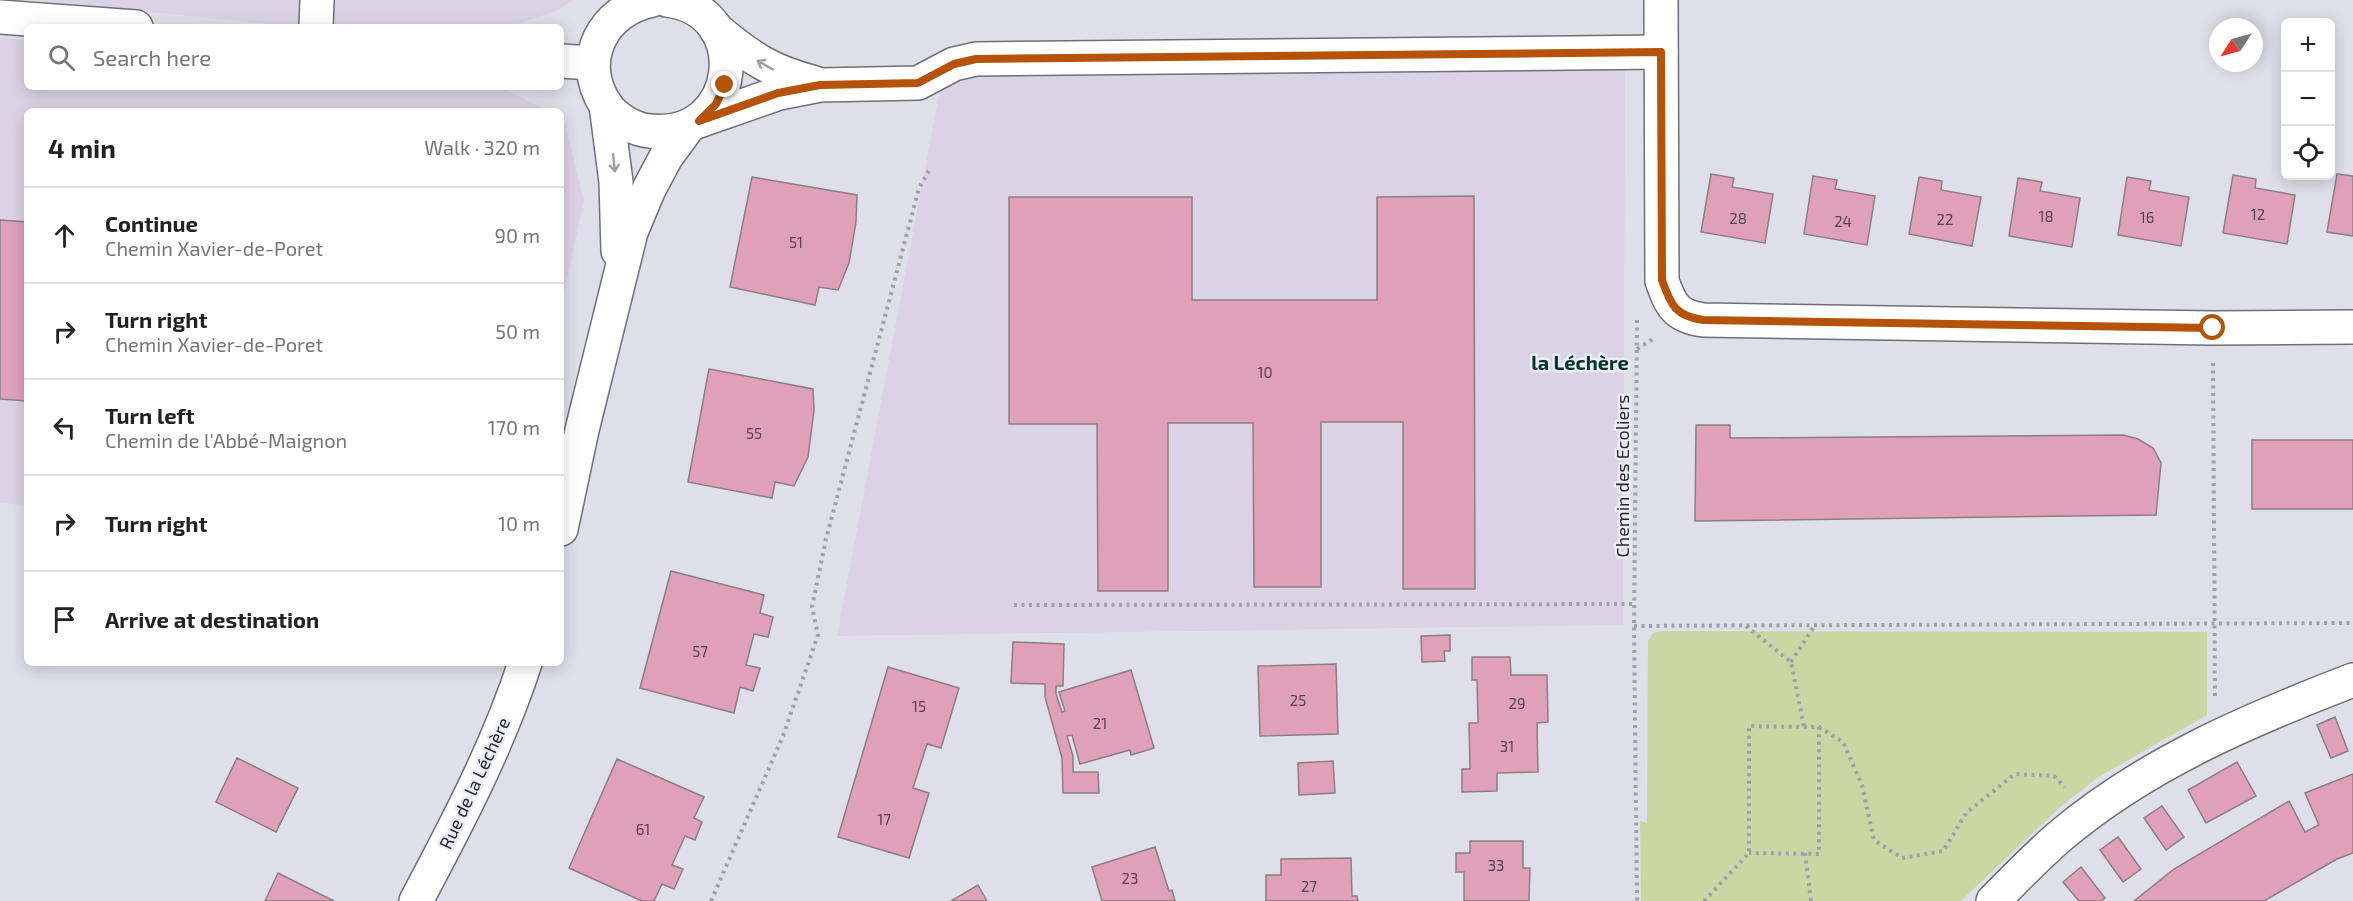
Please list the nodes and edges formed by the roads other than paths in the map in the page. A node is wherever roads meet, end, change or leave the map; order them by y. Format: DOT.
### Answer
graph roads {
  1 [pos="317,0"];
  2 [pos="652,0"];
  3 [pos="667,0"];
  4 [pos="1661,0"];
  5 [pos="624,7"];
  6 [pos="35,10"];
  7 [pos="0,17"];
  8 [pos="711,17"];
  9 [pos="118,24"];
  10 [pos="316,24"];
  11 [pos="1661,52"];
  12 [pos="564,61"];
  13 [pos="593,63"];
  14 [pos="820,85"];
  15 [pos="606,105"];
  16 [pos="694,124"];
  17 [pos="618,280"];
  18 [pos="2353,327"];
  19 [pos="564,515"];
  20 [pos="524,666"];
  21 [pos="2353,680"];
  22 [pos="416,901"];
  23 [pos="1994,901"];
  1 -- 10 [label="street"];
  2 -- 5 [label="street"];
  3 -- 8 [label="street"];
  4 -- 11 [label="street"];
  5 -- 13 [label="street"];
  6 -- 7 [label="street"];
  6 -- 9 [label="street"];
  14 -- 8 [label="street, one-way"];
  8 -- 16 [label="street"];
  11 -- 14 [label="street"];
  11 -- 18 [label="street"];
  12 -- 13 [label="street"];
  13 -- 15 [label="street"];
  14 -- 16 [label="street"];
  15 -- 16 [label="street"];
  15 -- 17 [label="street, one-way"];
  16 -- 17 [label="street"];
  17 -- 19 [label="street"];
  20 -- 22 [label="street, Rue de la Léchère"];
  21 -- 23 [label="street"];
}
